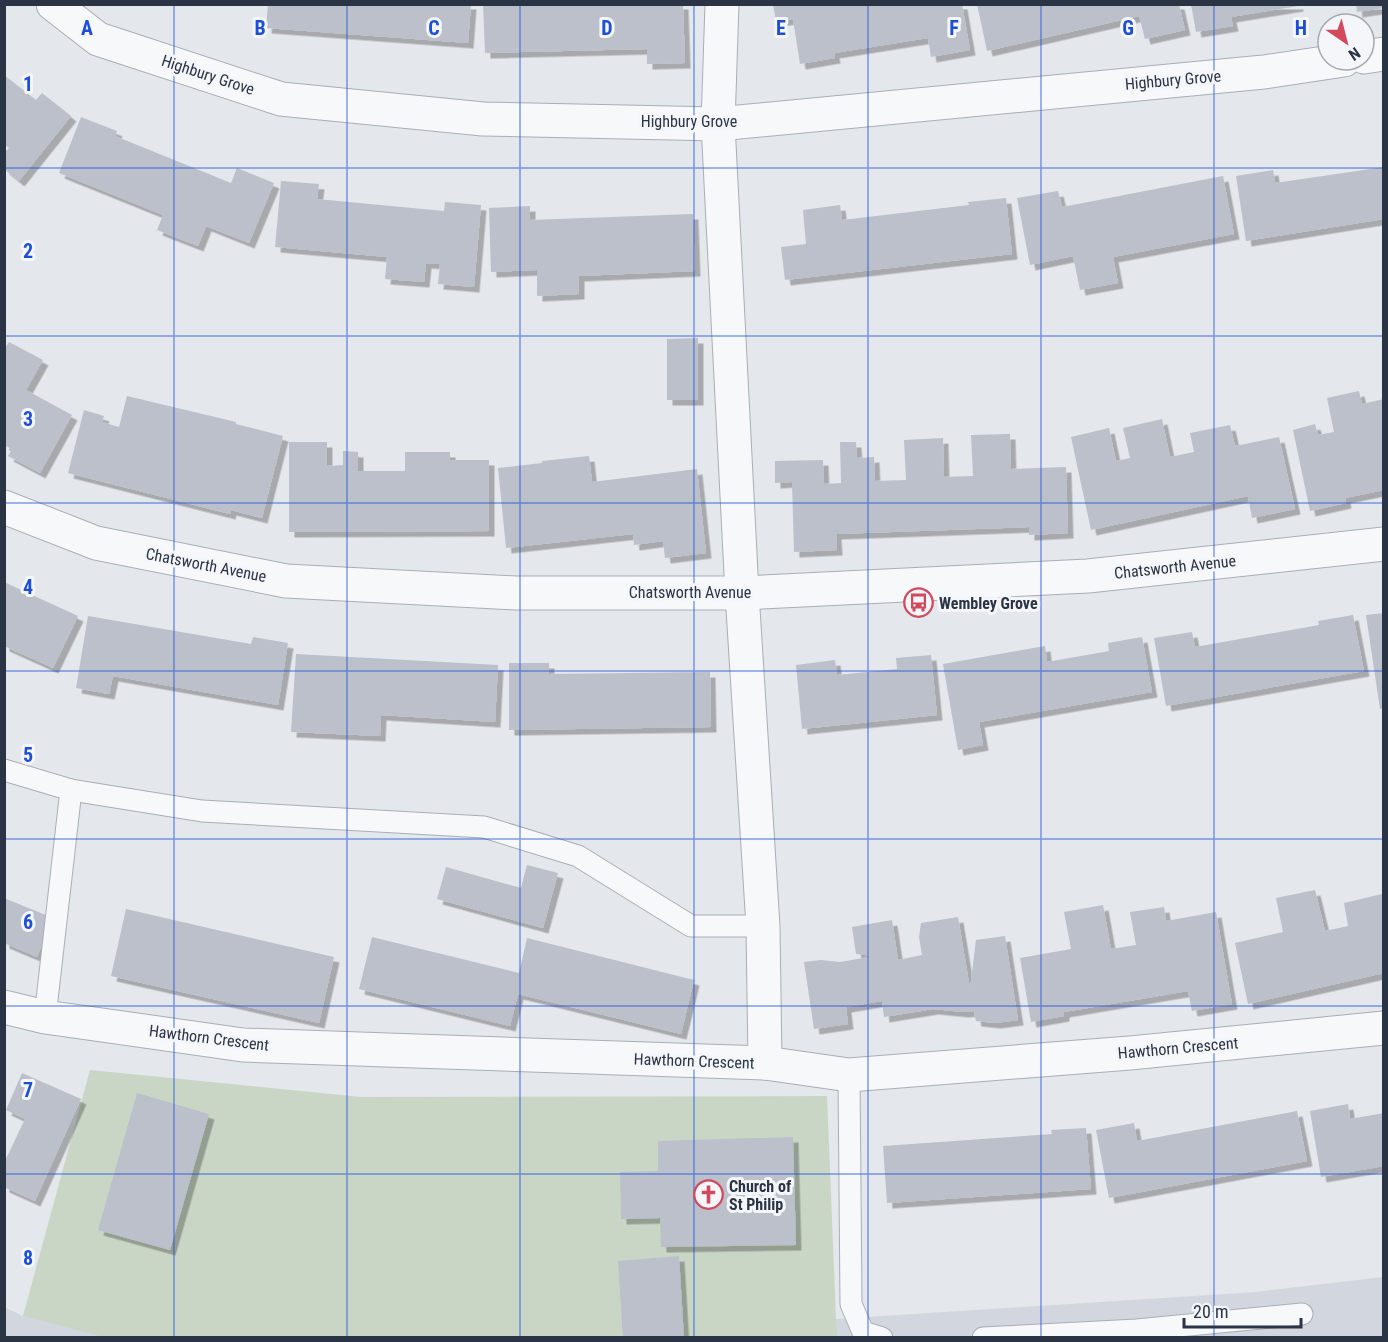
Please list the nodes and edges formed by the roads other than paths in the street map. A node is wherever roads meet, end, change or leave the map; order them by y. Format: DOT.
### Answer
graph roads {
  1 [pos="54,4"];
  2 [pos="722,4"];
  3 [pos="1316,64"];
  4 [pos="718,124"];
  5 [pos="4,507"];
  6 [pos="1383,544"];
  7 [pos="742,593"];
  8 [pos="4,770"];
  9 [pos="71,790"];
  10 [pos="762,926"];
  11 [pos="4,1007"];
  12 [pos="45,1017"];
  13 [pos="1383,1028"];
  14 [pos="765,1063"];
  15 [pos="849,1075"];
  16 [pos="1302,1314"];
  17 [pos="882,1338"];
  18 [pos="983,1338"];
  1 -- 4 [label="street, Highbury Grove"];
  2 -- 4 [label="street"];
  3 -- 4 [label="street, Highbury Grove"];
  4 -- 7 [label="street"];
  5 -- 7 [label="street, Chatsworth Avenue"];
  6 -- 7 [label="street, Chatsworth Avenue"];
  7 -- 10 [label="street"];
  8 -- 9 [label="lane"];
  9 -- 10 [label="lane"];
  9 -- 12 [label="lane"];
  10 -- 14 [label="street"];
  11 -- 12 [label="street, Hawthorn Crescent"];
  12 -- 14 [label="street, Hawthorn Crescent"];
  13 -- 15 [label="street, Hawthorn Crescent"];
  14 -- 15 [label="street, Hawthorn Crescent"];
  15 -- 17 [label="lane"];
  16 -- 18 [label="lane"];
}
